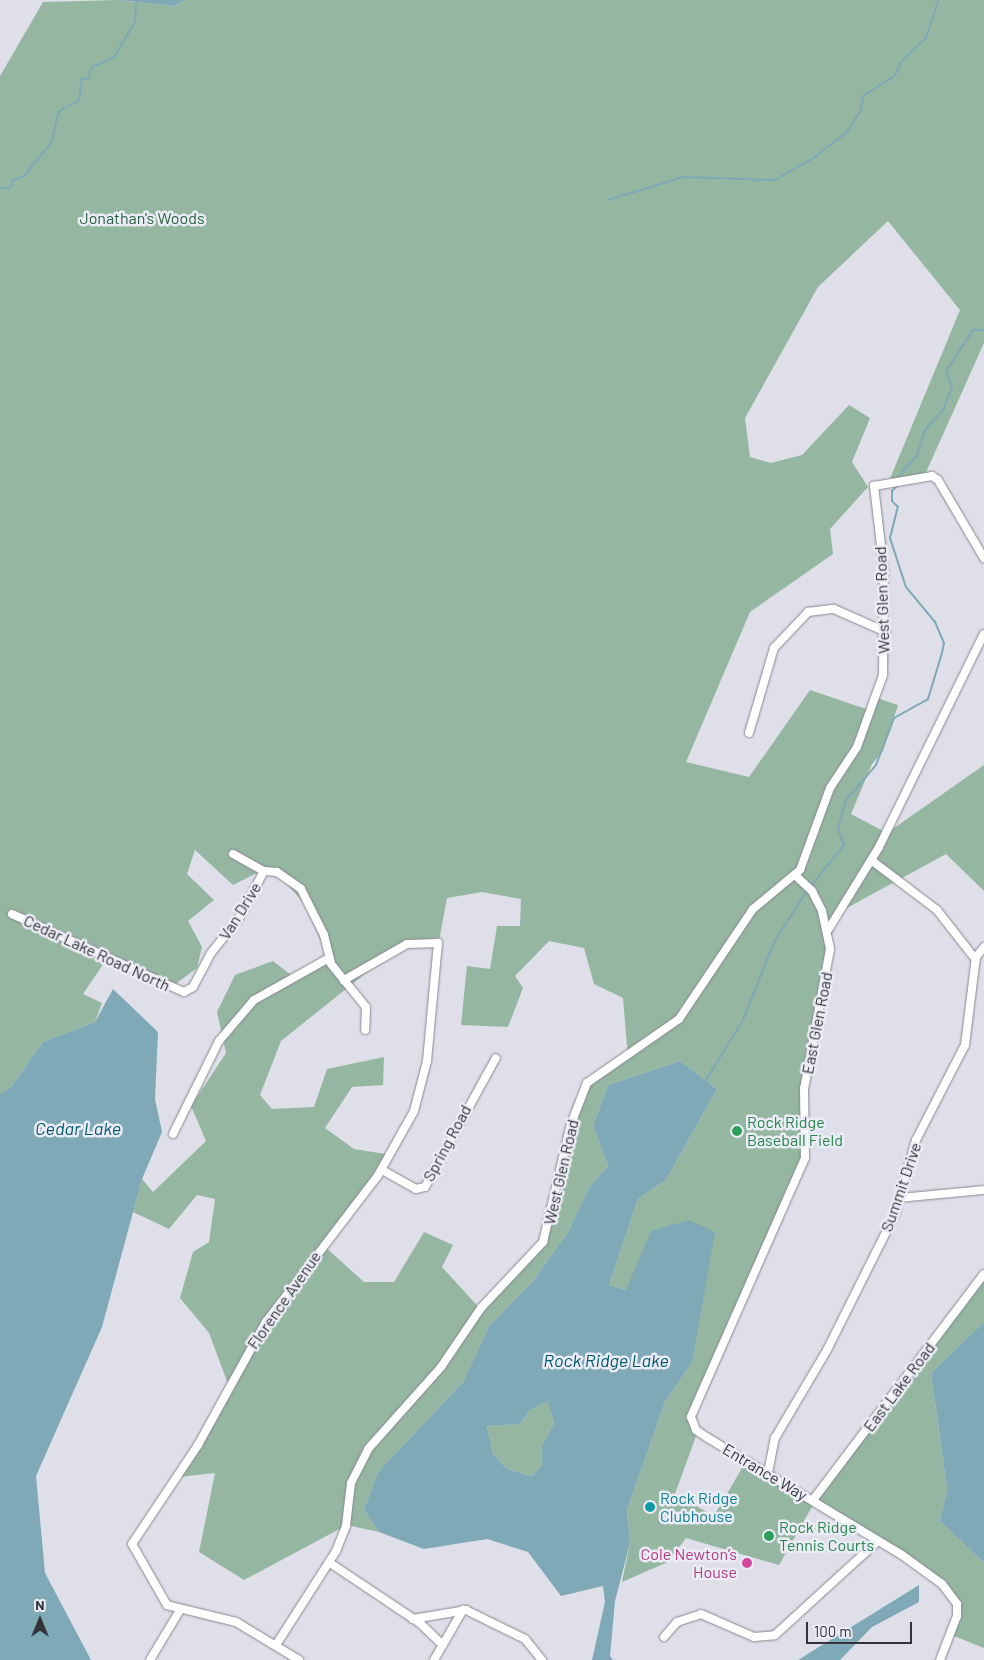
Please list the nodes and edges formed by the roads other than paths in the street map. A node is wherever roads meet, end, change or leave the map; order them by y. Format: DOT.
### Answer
graph roads {
  1 [pos="984,558"];
  2 [pos="886,632"];
  3 [pos="984,634"];
  4 [pos="749,733"];
  5 [pos="233,854"];
  6 [pos="871,860"];
  7 [pos="264,871"];
  8 [pos="796,876"];
  9 [pos="12,914"];
  10 [pos="828,930"];
  11 [pos="984,946"];
  12 [pos="328,958"];
  13 [pos="976,960"];
  14 [pos="201,970"];
  15 [pos="344,980"];
  16 [pos="365,1030"];
  17 [pos="496,1058"];
  18 [pos="173,1134"];
  19 [pos="382,1170"];
  20 [pos="984,1190"];
  21 [pos="899,1198"];
  22 [pos="984,1274"];
  23 [pos="694,1427"];
  24 [pos="768,1473"];
  25 [pos="813,1500"];
  26 [pos="878,1541"];
  27 [pos="330,1563"];
  28 [pos="180,1610"];
  29 [pos="463,1610"];
  30 [pos="412,1619"];
  31 [pos="664,1638"];
  32 [pos="276,1645"];
  33 [pos="443,1645"];
  34 [pos="150,1660"];
  35 [pos="299,1660"];
  36 [pos="434,1660"];
  37 [pos="542,1660"];
  38 [pos="940,1660"];
  1 -- 2 [label="street, West Glen Road"];
  2 -- 4 [label="street"];
  2 -- 8 [label="street, West Glen Road"];
  3 -- 6 [label="street"];
  5 -- 7 [label="street"];
  6 -- 10 [label="street"];
  6 -- 13 [label="street"];
  7 -- 12 [label="street, Van Drive"];
  7 -- 14 [label="street, Van Drive"];
  8 -- 10 [label="street"];
  8 -- 27 [label="street, West Glen Road"];
  9 -- 14 [label="street, Cedar Lake Road North"];
  10 -- 23 [label="street, East Glen Road"];
  11 -- 13 [label="street, Summit Drive"];
  12 -- 15 [label="street, Van Drive"];
  12 -- 18 [label="street"];
  13 -- 21 [label="street, Summit Drive"];
  15 -- 16 [label="street, Van Drive"];
  15 -- 19 [label="street, Florence Avenue"];
  17 -- 19 [label="street, Spring Road"];
  19 -- 28 [label="street, Florence Avenue"];
  20 -- 21 [label="street"];
  21 -- 24 [label="street, Summit Drive"];
  22 -- 25 [label="street, East Lake Road"];
  23 -- 24 [label="street, Entrance Way"];
  24 -- 25 [label="street, Entrance Way"];
  25 -- 26 [label="street, Entrance Way"];
  26 -- 31 [label="street"];
  26 -- 38 [label="street, Entrance Way"];
  27 -- 30 [label="street"];
  27 -- 32 [label="street, West Glen Road"];
  28 -- 32 [label="street, Florence Avenue"];
  28 -- 34 [label="street"];
  29 -- 30 [label="street"];
  29 -- 33 [label="street"];
  29 -- 37 [label="street"];
  30 -- 33 [label="street"];
  32 -- 35 [label="street, Florence Avenue"];
  33 -- 36 [label="street"];
}
